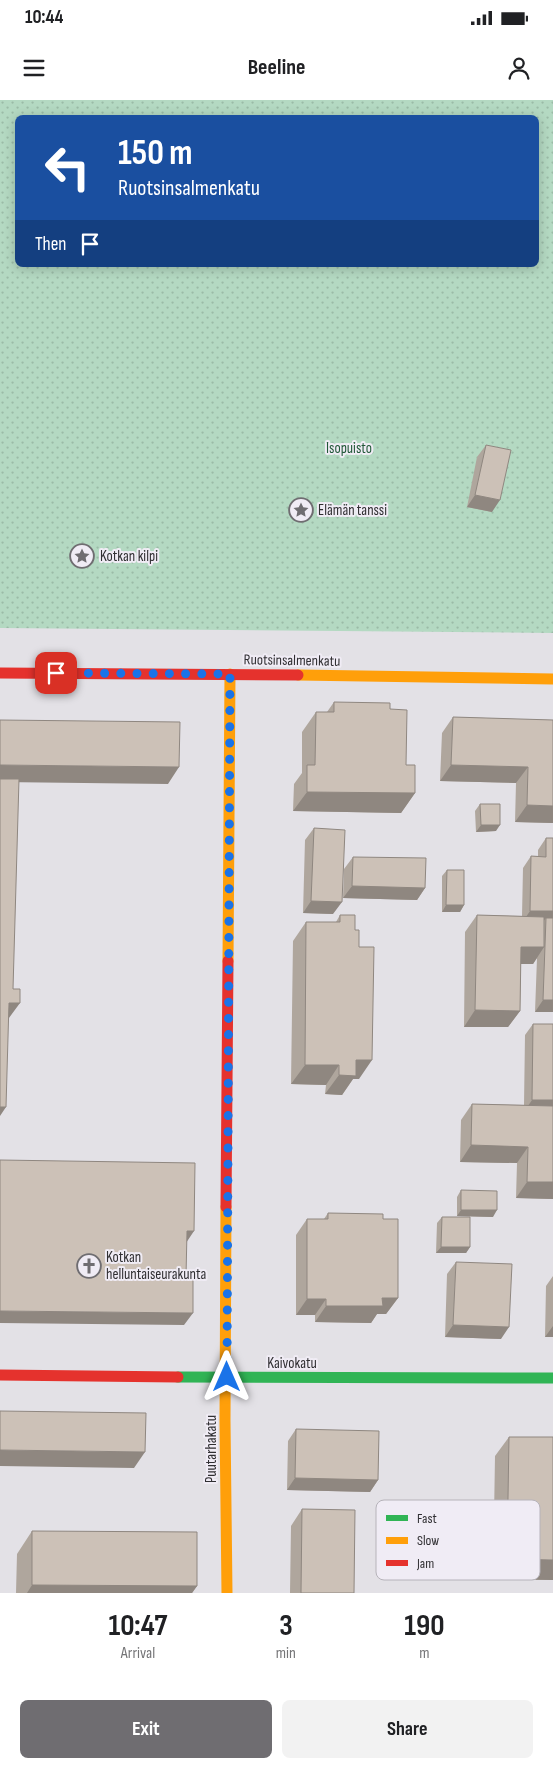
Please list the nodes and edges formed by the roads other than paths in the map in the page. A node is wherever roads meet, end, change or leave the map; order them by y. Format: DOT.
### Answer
graph roads {
  1 [pos="0,673"];
  2 [pos="230,674"];
  3 [pos="553,679"];
  4 [pos="0,1376"];
  5 [pos="227,1377"];
  6 [pos="553,1378"];
  7 [pos="227,1593"];
  1 -- 2 [label="street, Ruotsinsalmenkatu"];
  2 -- 3 [label="street, Ruotsinsalmenkatu"];
  2 -- 5 [label="street, Puutarhakatu"];
  4 -- 5 [label="street, Kaivokatu"];
  5 -- 6 [label="street, Kaivokatu"];
  5 -- 7 [label="street, Puutarhakatu"];
}
